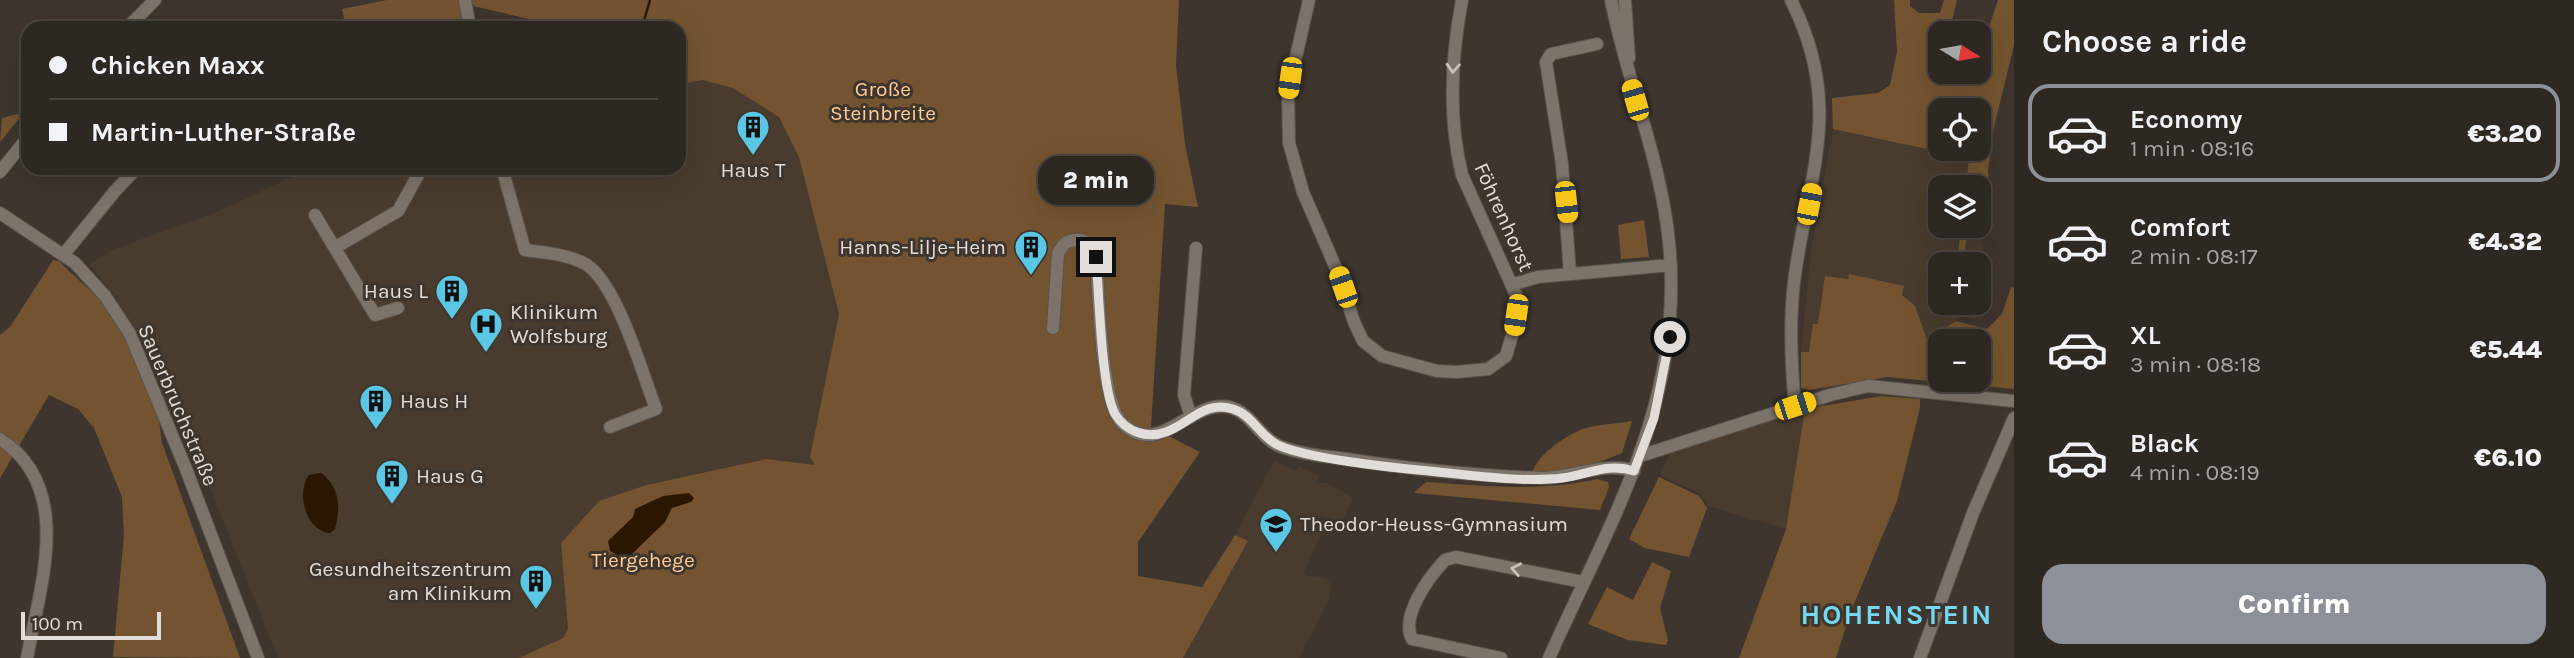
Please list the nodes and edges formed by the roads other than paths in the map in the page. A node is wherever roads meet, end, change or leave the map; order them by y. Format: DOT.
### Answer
graph roads {
  1 [pos="155,0"];
  2 [pos="465,0"];
  3 [pos="1309,0"];
  4 [pos="1462,0"];
  5 [pos="1611,0"];
  6 [pos="1625,0"];
  7 [pos="1791,0"];
  8 [pos="134,21"];
  9 [pos="469,21"];
  10 [pos="1597,44"];
  11 [pos="1630,80"];
  12 [pos="21,146"];
  13 [pos="0,172"];
  14 [pos="130,175"];
  15 [pos="418,175"];
  16 [pos="504,175"];
  17 [pos="0,213"];
  18 [pos="315,215"];
  19 [pos="336,247"];
  20 [pos="1196,248"];
  21 [pos="64,254"];
  22 [pos="1671,265"];
  23 [pos="1570,274"];
  24 [pos="1514,284"];
  25 [pos="398,308"];
  26 [pos="1053,328"];
  27 [pos="2014,401"];
  28 [pos="1795,406"];
  29 [pos="1191,417"];
  30 [pos="2014,418"];
  31 [pos="610,427"];
  32 [pos="1650,432"];
  33 [pos="0,439"];
  34 [pos="1683,440"];
  35 [pos="1640,456"];
  36 [pos="1634,471"];
  37 [pos="1583,582"];
  38 [pos="27,658"];
  39 [pos="258,658"];
  40 [pos="1501,658"];
  41 [pos="1549,658"];
  42 [pos="1920,658"];
  1 -- 8 [label="street"];
  2 -- 9 [label="street"];
  3 -- 24 [label="street, Föhrenhorst"];
  4 -- 24 [label="street, Föhrenhorst, one-way"];
  5 -- 11 [label="street"];
  6 -- 11 [label="street"];
  7 -- 28 [label="street"];
  10 -- 23 [label="street"];
  11 -- 22 [label="street"];
  12 -- 13 [label="street"];
  14 -- 21 [label="street"];
  15 -- 19 [label="street"];
  16 -- 31 [label="street"];
  17 -- 21 [label="street, Sauerbruchstraße"];
  18 -- 19 [label="street"];
  19 -- 25 [label="street"];
  20 -- 29 [label="street"];
  21 -- 39 [label="street, Sauerbruchstraße"];
  22 -- 23 [label="street"];
  22 -- 32 [label="street"];
  23 -- 24 [label="street"];
  26 -- 29 [label="street"];
  27 -- 28 [label="street"];
  28 -- 34 [label="street"];
  29 -- 36 [label="street"];
  30 -- 42 [label="street"];
  32 -- 34 [label="street"];
  32 -- 35 [label="street"];
  33 -- 38 [label="street"];
  34 -- 35 [label="street"];
  35 -- 36 [label="street"];
  36 -- 37 [label="street"];
  37 -- 40 [label="street, one-way"];
  37 -- 41 [label="street"];
}
